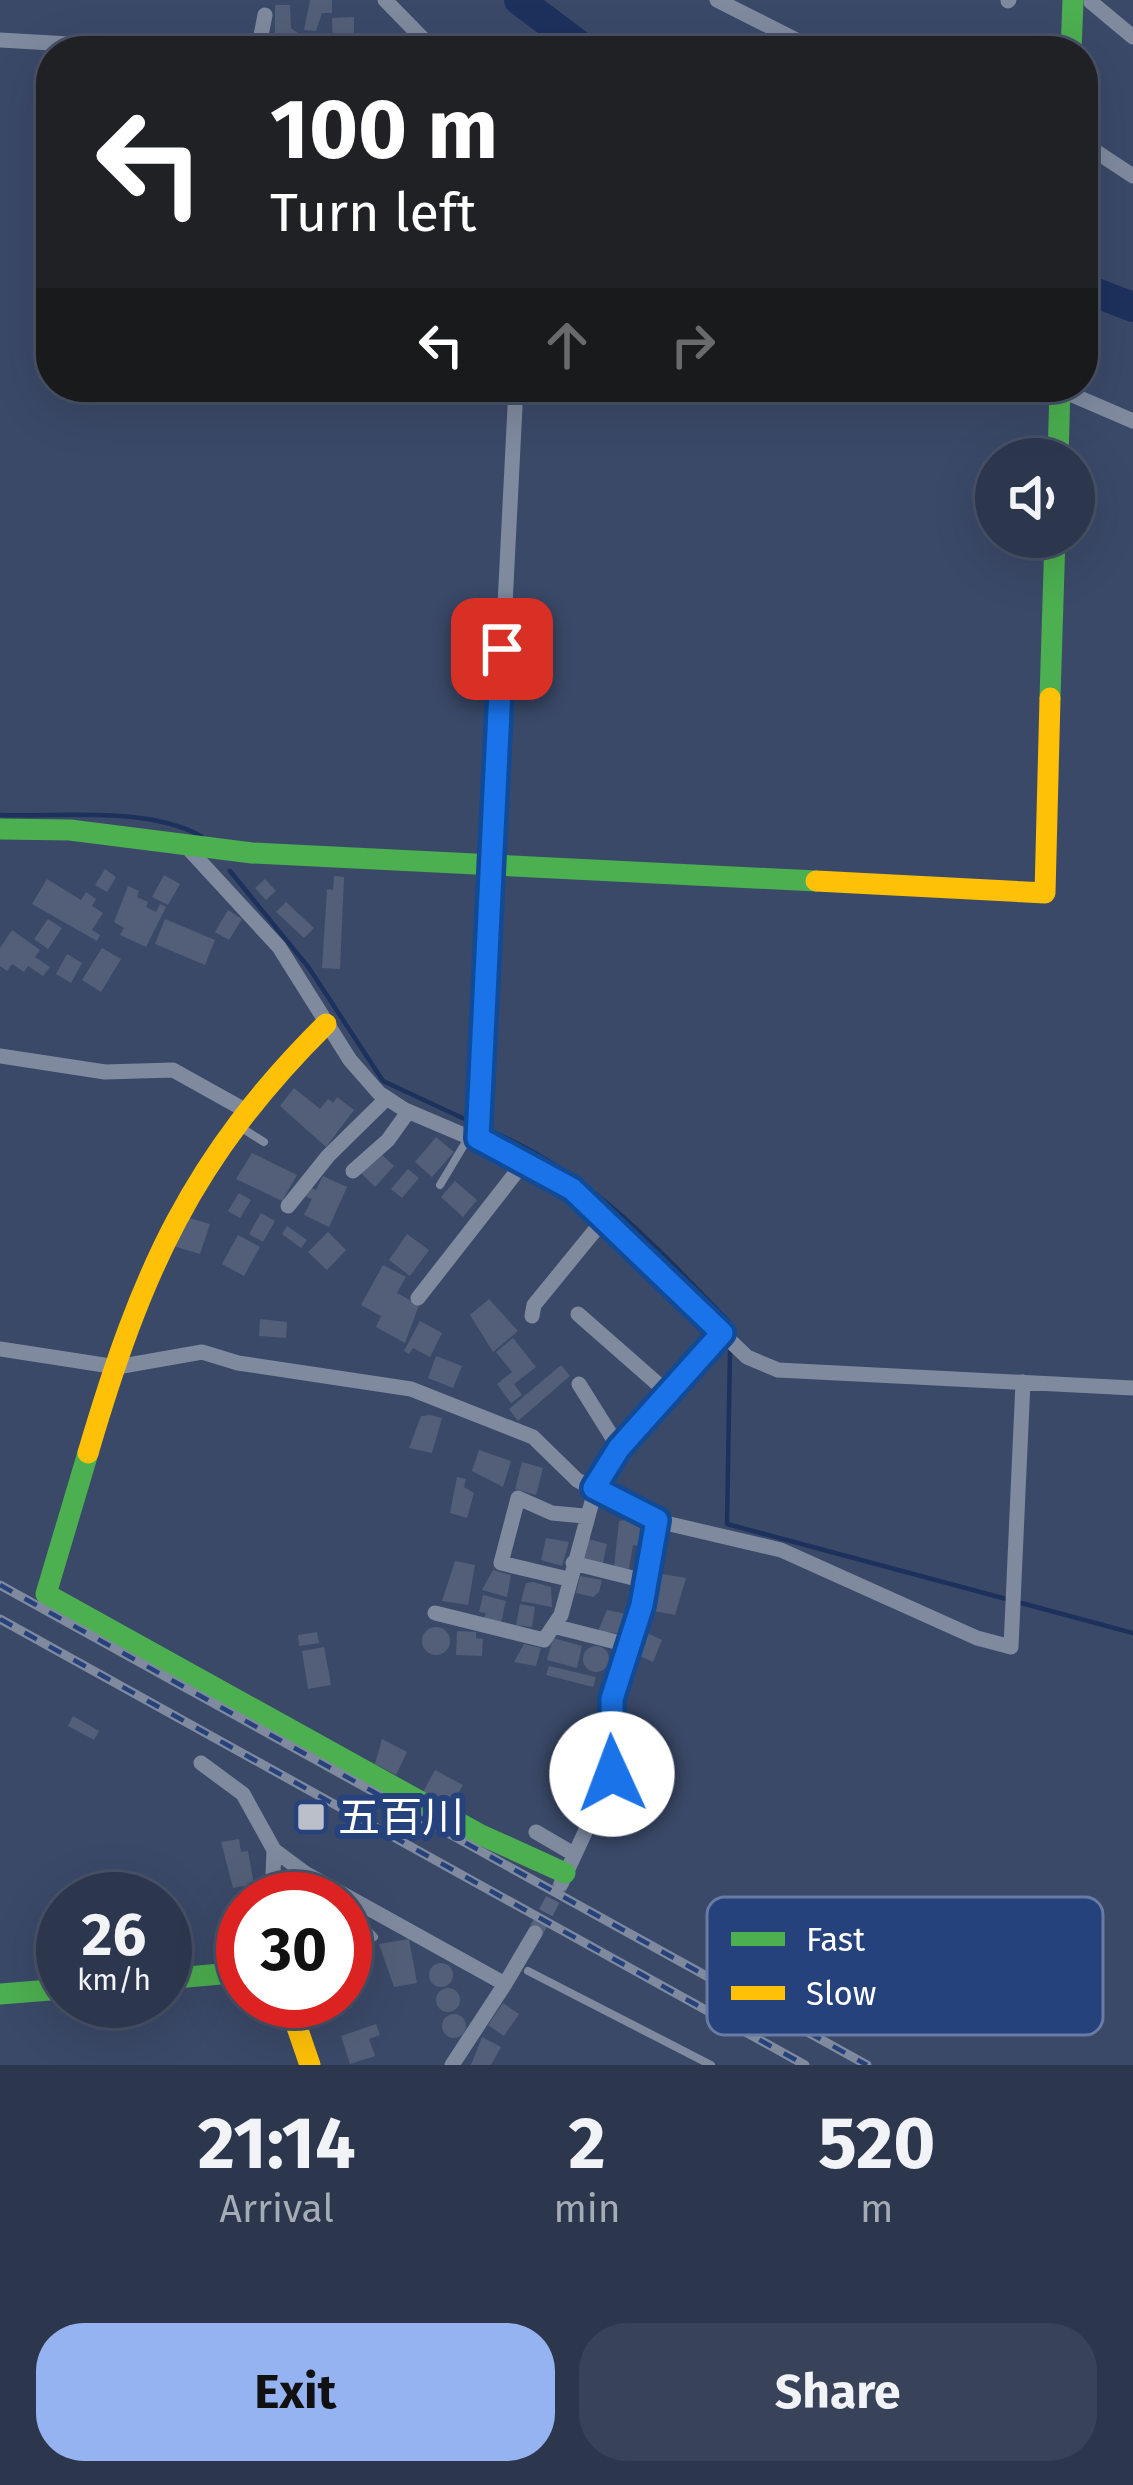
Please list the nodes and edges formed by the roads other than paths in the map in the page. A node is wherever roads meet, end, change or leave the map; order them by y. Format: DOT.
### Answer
graph roads {
  1 [pos="385,0"];
  2 [pos="717,0"];
  3 [pos="1080,2"];
  4 [pos="265,15"];
  5 [pos="261,36"];
  6 [pos="420,36"];
  7 [pos="788,36"];
  8 [pos="1074,36"];
  9 [pos="1133,37"];
  10 [pos="0,40"];
  11 [pos="36,42"];
  12 [pos="1098,153"];
  13 [pos="1133,176"];
  14 [pos="515,402"];
  15 [pos="1058,402"];
  16 [pos="1090,402"];
  17 [pos="1133,421"];
  18 [pos="1058,438"];
  19 [pos="1054,558"];
  20 [pos="0,829"];
  21 [pos="186,846"];
  22 [pos="491,867"];
  23 [pos="326,1024"];
  24 [pos="0,1056"];
  25 [pos="387,1099"];
  26 [pos="408,1112"];
  27 [pos="238,1115"];
  28 [pos="474,1137"];
  29 [pos="264,1142"];
  30 [pos="525,1161"];
  31 [pos="353,1171"];
  32 [pos="440,1185"];
  33 [pos="288,1206"];
  34 [pos="605,1218"];
  35 [pos="418,1298"];
  36 [pos="578,1314"];
  37 [pos="532,1316"];
  38 [pos="723,1335"];
  39 [pos="0,1349"];
  40 [pos="117,1367"];
  41 [pos="1024,1382"];
  42 [pos="579,1384"];
  43 [pos="1133,1388"];
  44 [pos="668,1393"];
  45 [pos="619,1448"];
  46 [pos="594,1488"];
  47 [pos="584,1516"];
  48 [pos="657,1520"];
  49 [pos="571,1571"];
  50 [pos="645,1581"];
  51 [pos="435,1613"];
  52 [pos="556,1627"];
  53 [pos="628,1645"];
  54 [pos="201,1762"];
  55 [pos="536,1832"];
  56 [pos="274,1850"];
  57 [pos="566,1870"];
  58 [pos="273,1872"];
  59 [pos="304,1872"];
  60 [pos="372,1915"];
  61 [pos="535,1934"];
  62 [pos="372,1935"];
  63 [pos="374,1937"];
  64 [pos="528,1971"];
  65 [pos="505,1984"];
  66 [pos="36,1991"];
  67 [pos="0,1994"];
  68 [pos="297,2028"];
  69 [pos="310,2065"];
  70 [pos="452,2065"];
  71 [pos="711,2065"];
  1 -- 6 [label="street"];
  2 -- 7 [label="street"];
  3 -- 8 [label="street"];
  3 -- 9 [label="street"];
  4 -- 5 [label="street"];
  10 -- 11 [label="street"];
  12 -- 13 [label="street"];
  14 -- 22 [label="street"];
  15 -- 18 [label="street"];
  16 -- 17 [label="street"];
  19 -- 22 [label="street"];
  20 -- 21 [label="street"];
  21 -- 22 [label="street"];
  21 -- 23 [label="street"];
  22 -- 28 [label="street"];
  23 -- 25 [label="street"];
  23 -- 27 [label="street"];
  24 -- 27 [label="street"];
  25 -- 26 [label="street"];
  25 -- 33 [label="street"];
  26 -- 28 [label="street"];
  26 -- 31 [label="street"];
  27 -- 29 [label="lane"];
  27 -- 40 [label="street"];
  28 -- 30 [label="street"];
  28 -- 32 [label="lane"];
  30 -- 34 [label="street"];
  30 -- 35 [label="street"];
  34 -- 37 [label="street"];
  34 -- 38 [label="street"];
  36 -- 44 [label="street"];
  38 -- 41 [label="street"];
  38 -- 44 [label="street"];
  39 -- 40 [label="street"];
  40 -- 46 [label="street"];
  40 -- 57 [label="street"];
  41 -- 43 [label="street"];
  41 -- 48 [label="street"];
  42 -- 45 [label="street"];
  44 -- 45 [label="street"];
  45 -- 46 [label="street"];
  46 -- 47 [label="street"];
  46 -- 48 [label="street"];
  47 -- 49 [label="street"];
  47 -- 49 [label="street"];
  48 -- 50 [label="street"];
  49 -- 50 [label="street"];
  49 -- 52 [label="street"];
  50 -- 53 [label="street"];
  51 -- 52 [label="street"];
  52 -- 53 [label="street"];
  53 -- 57 [label="street"];
  54 -- 56 [label="street"];
  55 -- 57 [label="street"];
  56 -- 58 [label="street"];
  56 -- 59 [label="street"];
  60 -- 65 [label="street"];
  61 -- 65 [label="street"];
  62 -- 63 [label="lane"];
  64 -- 71 [label="lane"];
  65 -- 70 [label="street"];
  66 -- 67 [label="street"];
  68 -- 69 [label="street"];
}
